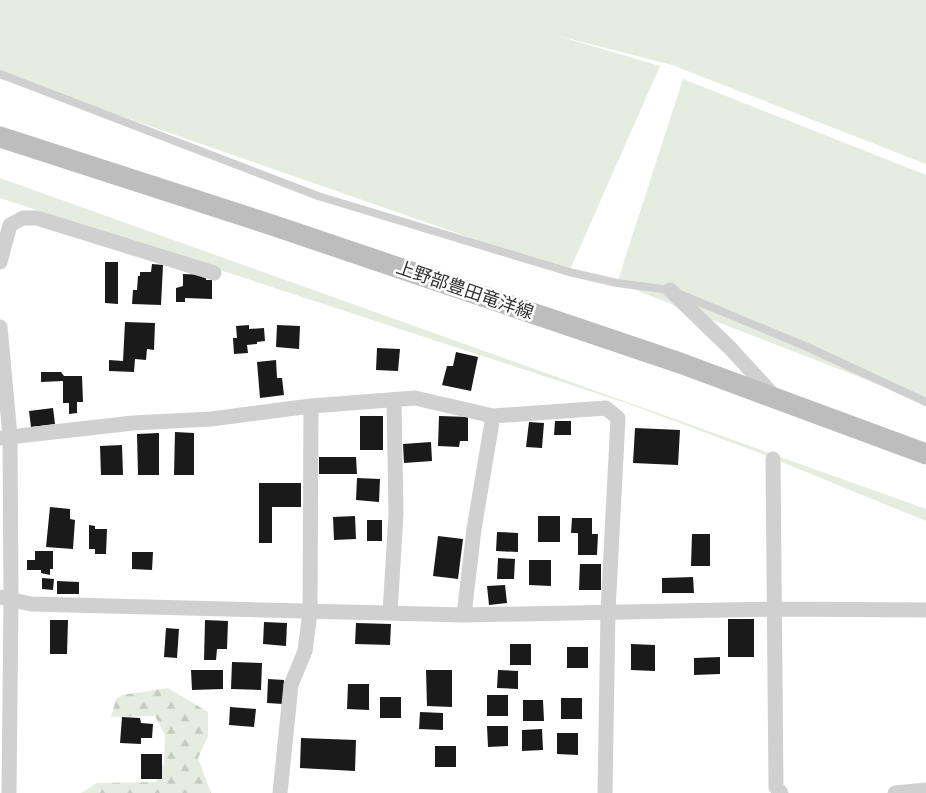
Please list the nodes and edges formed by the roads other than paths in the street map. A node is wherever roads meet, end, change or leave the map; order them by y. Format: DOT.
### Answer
graph roads {
  1 [pos="0,74"];
  2 [pos="0,137"];
  3 [pos="0,262"];
  4 [pos="214,273"];
  5 [pos="670,290"];
  6 [pos="0,336"];
  7 [pos="777,399"];
  8 [pos="394,400"];
  9 [pos="926,402"];
  10 [pos="311,406"];
  11 [pos="493,416"];
  12 [pos="5,437"];
  13 [pos="926,454"];
  14 [pos="773,459"];
  15 [pos="6,598"];
  16 [pos="774,609"];
  17 [pos="926,610"];
  18 [pos="608,611"];
  19 [pos="310,612"];
  20 [pos="390,613"];
  21 [pos="464,615"];
  22 [pos="926,790"];
  23 [pos="9,793"];
  24 [pos="280,793"];
  25 [pos="604,793"];
  26 [pos="781,793"];
  27 [pos="895,793"];
  1 -- 5 [label="lane"];
  2 -- 7 [label="main road, 上野部豊田竜洋線"];
  3 -- 4 [label="street"];
  5 -- 7 [label="street"];
  5 -- 9 [label="lane"];
  6 -- 12 [label="street"];
  7 -- 13 [label="main road, 上野部豊田竜洋線"];
  8 -- 10 [label="street"];
  8 -- 11 [label="street"];
  8 -- 20 [label="street"];
  10 -- 12 [label="street"];
  10 -- 19 [label="street"];
  11 -- 18 [label="street"];
  11 -- 21 [label="street"];
  12 -- 15 [label="street"];
  14 -- 16 [label="street"];
  15 -- 19 [label="street"];
  15 -- 23 [label="street"];
  16 -- 17 [label="street"];
  16 -- 18 [label="street"];
  16 -- 26 [label="street"];
  18 -- 21 [label="street"];
  18 -- 25 [label="street"];
  19 -- 20 [label="street"];
  19 -- 24 [label="street"];
  20 -- 21 [label="street"];
  22 -- 27 [label="street"];
}
